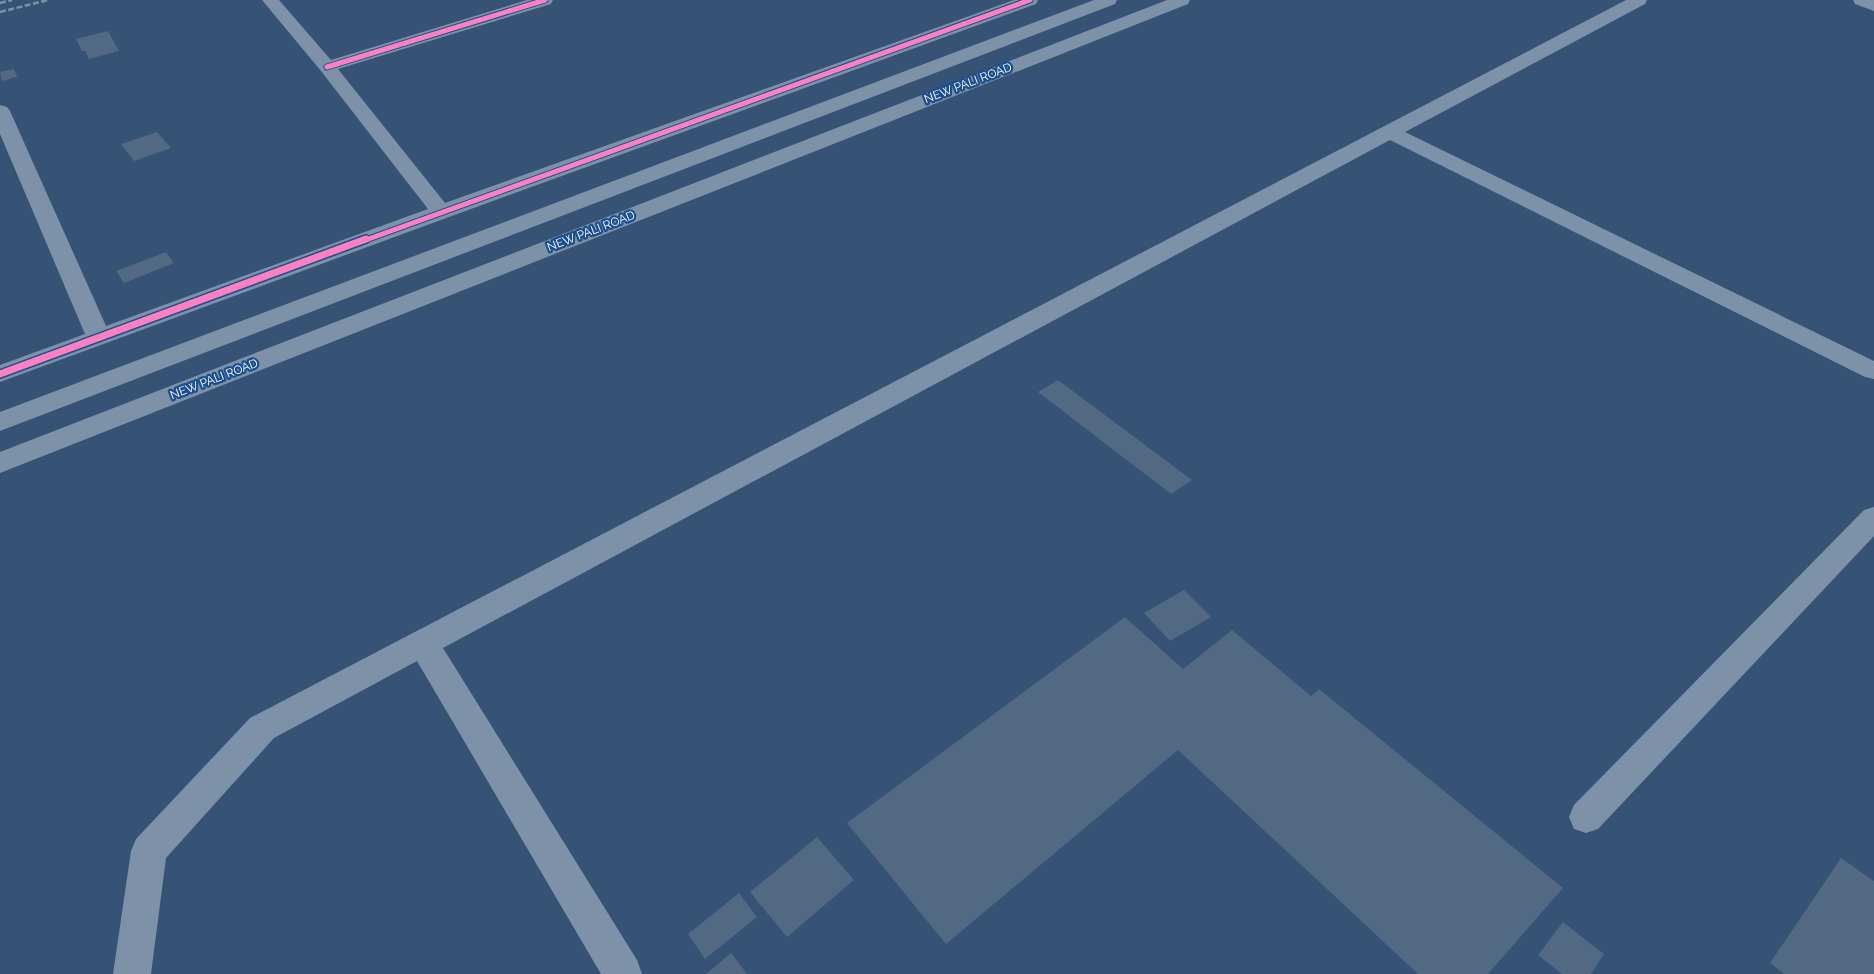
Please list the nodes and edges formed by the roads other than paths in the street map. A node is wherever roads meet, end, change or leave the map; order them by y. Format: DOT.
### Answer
graph roads {
  1 [pos="270,0"];
  2 [pos="488,0"];
  3 [pos="545,0"];
  4 [pos="1030,0"];
  5 [pos="1109,0"];
  6 [pos="1182,0"];
  7 [pos="1639,0"];
  8 [pos="1861,0"];
  9 [pos="1874,6"];
  10 [pos="503,13"];
  11 [pos="327,67"];
  12 [pos="0,110"];
  13 [pos="1390,132"];
  14 [pos="9,156"];
  15 [pos="441,212"];
  16 [pos="100,338"];
  17 [pos="1874,371"];
  18 [pos="0,374"];
  19 [pos="0,422"];
  20 [pos="0,463"];
  21 [pos="1874,518"];
  22 [pos="423,643"];
  23 [pos="1586,817"];
  24 [pos="132,974"];
  25 [pos="623,974"];
  1 -- 11 [label="street"];
  2 -- 10 [label="street"];
  3 -- 10 [label="street"];
  4 -- 15 [label="street"];
  5 -- 19 [label="highway, NEW PALI ROAD"];
  6 -- 20 [label="highway, NEW PALI ROAD"];
  7 -- 13 [label="street"];
  8 -- 9 [label="street"];
  10 -- 11 [label="street"];
  11 -- 15 [label="street"];
  12 -- 14 [label="street"];
  13 -- 17 [label="street"];
  13 -- 22 [label="street"];
  14 -- 16 [label="street"];
  15 -- 16 [label="street"];
  16 -- 18 [label="street"];
  21 -- 23 [label="street"];
  22 -- 24 [label="street"];
  22 -- 25 [label="street"];
}
